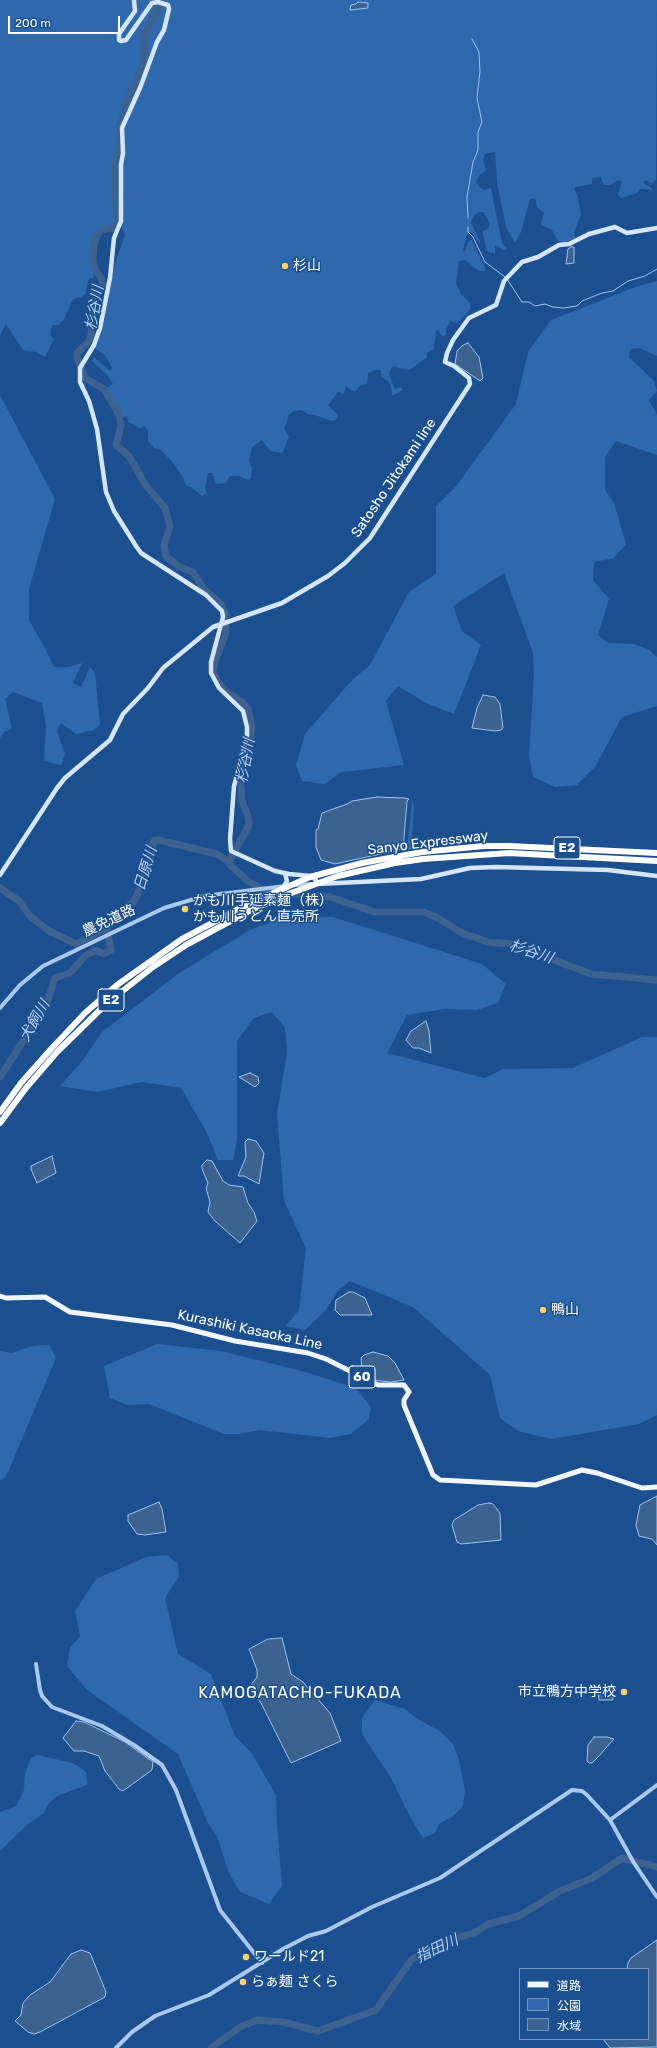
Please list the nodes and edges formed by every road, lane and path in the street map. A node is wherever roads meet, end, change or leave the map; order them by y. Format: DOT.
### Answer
graph roads {
  1 [pos="134,0"];
  2 [pos="657,228"];
  3 [pos="223,622"];
  4 [pos="657,853"];
  5 [pos="422,856"];
  6 [pos="657,861"];
  7 [pos="285,874"];
  8 [pos="0,875"];
  9 [pos="657,876"];
  10 [pos="317,884"];
  11 [pos="284,886"];
  12 [pos="249,907"];
  13 [pos="0,1008"];
  14 [pos="0,1112"];
  15 [pos="0,1123"];
  16 [pos="0,1296"];
  17 [pos="657,1487"];
  18 [pos="36,1664"];
  19 [pos="657,1785"];
  20 [pos="610,1820"];
  21 [pos="657,1898"];
  22 [pos="262,1963"];
  23 [pos="116,2048"];
  1 -- 3 [label="main road"];
  2 -- 3 [label="main road, Satosho Jitokami line"];
  3 -- 7 [label="main road"];
  3 -- 8 [label="main road, Satosho Jitokami line"];
  4 -- 5 [label="highway, Sanyo Expressway / E2"];
  5 -- 6 [label="highway, Sanyo Expressway / E2"];
  5 -- 12 [label="highway, Sanyo Expressway / E2, bridge"];
  7 -- 10 [label="main road"];
  7 -- 11 [label="main road"];
  9 -- 10 [label="main road"];
  10 -- 11 [label="street, 農免道路"];
  11 -- 13 [label="street, 農免道路"];
  12 -- 14 [label="highway, Sanyo Expressway / E2"];
  12 -- 15 [label="highway, Sanyo Expressway / E2"];
  16 -- 17 [label="main road, Kurashiki Kasaoka Line / 60"];
  18 -- 22 [label="street"];
  19 -- 20 [label="street"];
  20 -- 21 [label="street"];
  20 -- 22 [label="street"];
  22 -- 23 [label="street"];
}
